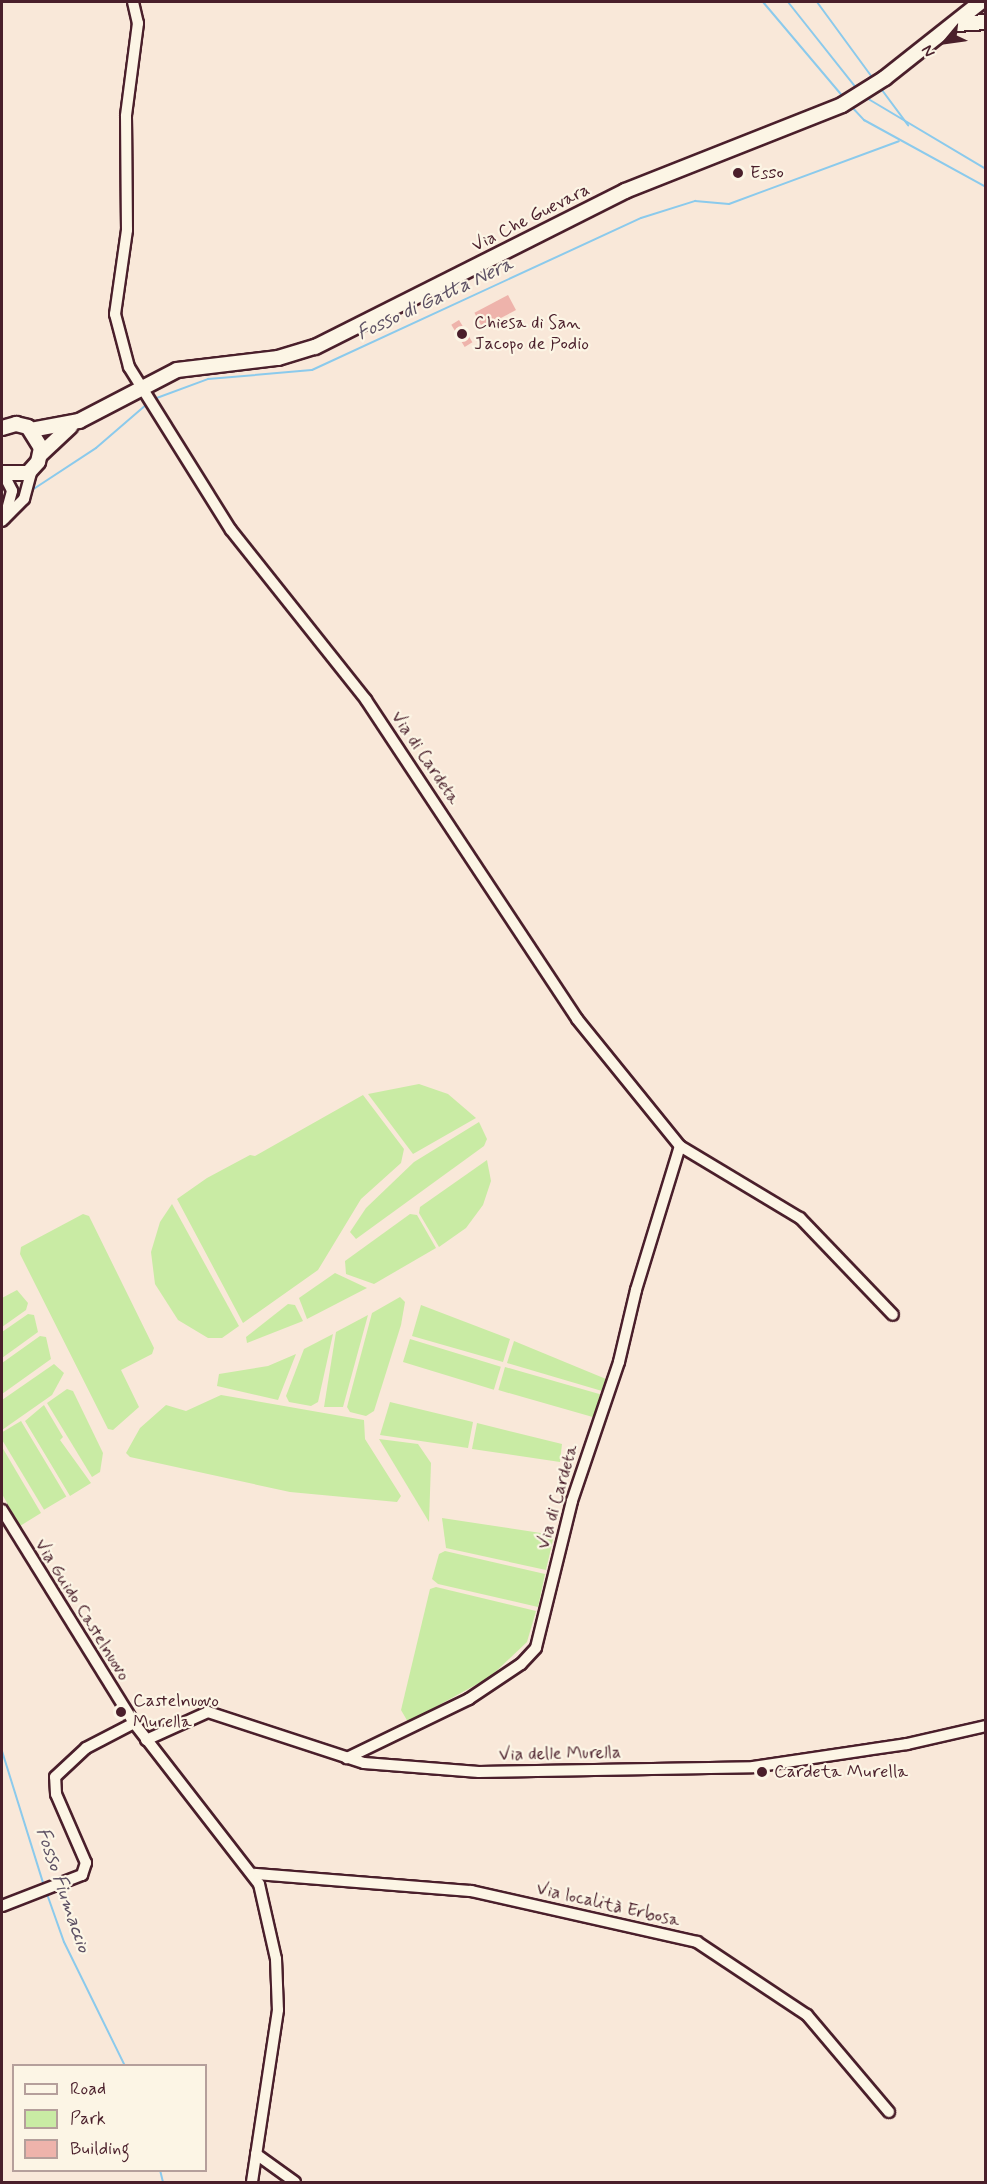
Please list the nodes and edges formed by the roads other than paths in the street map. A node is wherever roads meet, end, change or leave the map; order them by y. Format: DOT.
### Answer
graph roads {
  1 [pos="133,2"];
  2 [pos="981,2"];
  3 [pos="986,22"];
  4 [pos="952,25"];
  5 [pos="146,397"];
  6 [pos="79,421"];
  7 [pos="2,428"];
  8 [pos="31,430"];
  9 [pos="41,454"];
  10 [pos="32,470"];
  11 [pos="2,473"];
  12 [pos="3,520"];
  13 [pos="680,1146"];
  14 [pos="893,1315"];
  15 [pos="2,1510"];
  16 [pos="134,1723"];
  17 [pos="986,1726"];
  18 [pos="146,1740"];
  19 [pos="347,1758"];
  20 [pos="255,1874"];
  21 [pos="2,1906"];
  22 [pos="889,2112"];
  23 [pos="256,2154"];
  24 [pos="252,2182"];
  25 [pos="295,2182"];
  1 -- 5 [label="street, Via di Cardeta"];
  2 -- 4 [label="main road, Via Che Guevara"];
  3 -- 4 [label="main road"];
  4 -- 5 [label="main road, Via Che Guevara"];
  5 -- 6 [label="main road, Via Che Guevara"];
  5 -- 13 [label="street, Via di Cardeta"];
  6 -- 8 [label="main road, Via Che Guevara"];
  6 -- 9 [label="main road, Via Che Guevara"];
  7 -- 8 [label="main road, Via Che Guevara"];
  8 -- 9 [label="main road"];
  9 -- 10 [label="main road, Via Che Guevara"];
  10 -- 11 [label="main road"];
  10 -- 12 [label="street"];
  11 -- 12 [label="street"];
  13 -- 14 [label="street, Via di Cardeta"];
  13 -- 19 [label="street, Via di Cardeta"];
  15 -- 16 [label="street, Via Guido Castelnuovo"];
  16 -- 18 [label="street, Via Guido Castelnuovo"];
  16 -- 21 [label="street"];
  17 -- 19 [label="street, Via delle Murella"];
  18 -- 19 [label="street, Via delle Murella"];
  18 -- 20 [label="street, Via Guido Castelnuovo"];
  20 -- 22 [label="street, Via località Erbosa"];
  20 -- 23 [label="street, Via Guido Castelnuovo"];
  23 -- 24 [label="street, Via Guido Castelnuovo"];
  23 -- 25 [label="street"];
}
